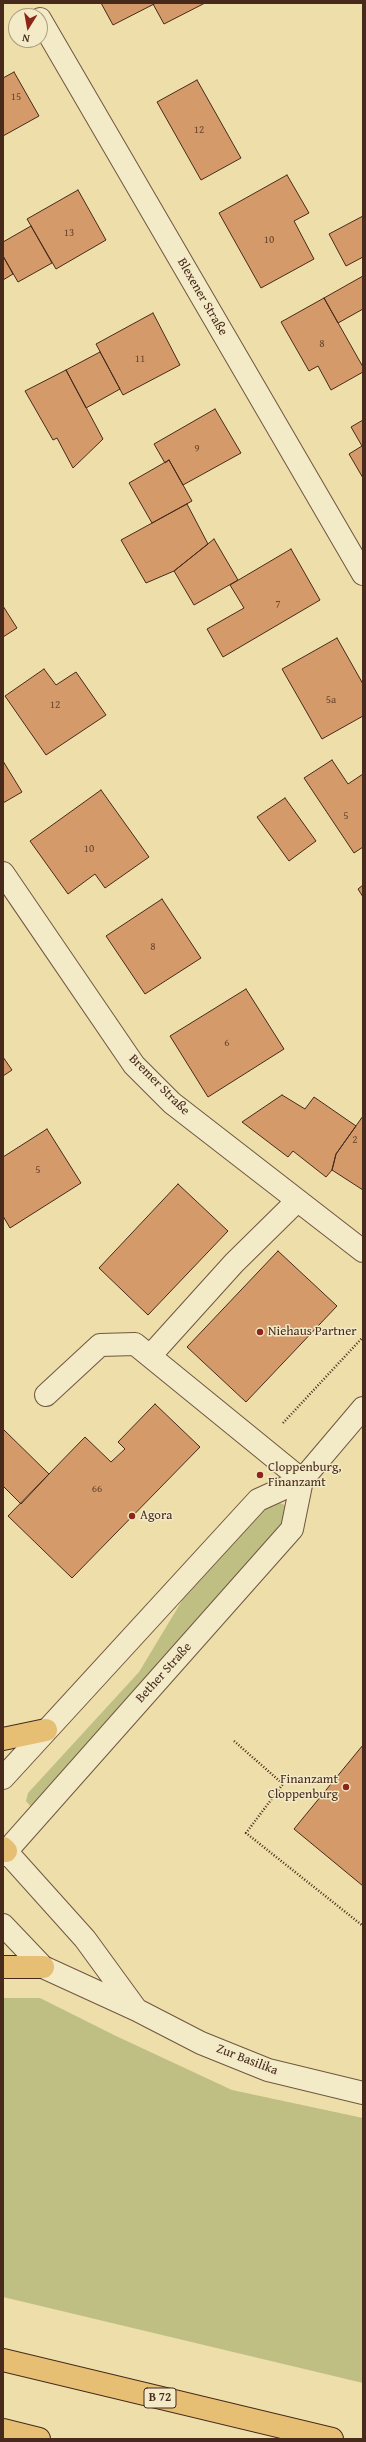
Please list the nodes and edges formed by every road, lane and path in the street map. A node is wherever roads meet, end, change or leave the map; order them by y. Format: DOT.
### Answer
graph roads {
  1 [pos="48,33"];
  2 [pos="363,574"];
  3 [pos="3,873"];
  4 [pos="296,1201"];
  5 [pos="363,1251"];
  6 [pos="363,1337"];
  7 [pos="150,1356"];
  8 [pos="46,1395"];
  9 [pos="363,1408"];
  10 [pos="261,1446"];
  11 [pos="302,1480"];
  12 [pos="46,1730"];
  13 [pos="3,1739"];
  14 [pos="234,1741"];
  15 [pos="3,1778"];
  16 [pos="4,1851"];
  17 [pos="3,1925"];
  18 [pos="363,1926"];
  19 [pos="3,1967"];
  20 [pos="43,1967"];
  21 [pos="137,2010"];
  22 [pos="363,2093"];
  23 [pos="3,2360"];
  24 [pos="3,2430"];
  25 [pos="39,2439"];
  26 [pos="332,2439"];
  1 -- 2 [label="street, Blexener Straße"];
  3 -- 4 [label="street, Bremer Straße"];
  4 -- 5 [label="street, Bremer Straße"];
  4 -- 7 [label="street"];
  6 -- 10 [label="path"];
  7 -- 8 [label="street"];
  7 -- 10 [label="street"];
  9 -- 11 [label="street, Bether Straße"];
  10 -- 11 [label="street"];
  11 -- 12 [label="street, Bether Straße"];
  11 -- 16 [label="street, Bether Straße"];
  12 -- 13 [label="main road"];
  12 -- 15 [label="street, Bether Straße"];
  14 -- 18 [label="path"];
  16 -- 21 [label="street, Zur Basilika"];
  17 -- 20 [label="street, Zur Basilika"];
  19 -- 20 [label="main road"];
  20 -- 21 [label="street, Zur Basilika"];
  21 -- 22 [label="street, Zur Basilika"];
  23 -- 26 [label="main road, B 72"];
  24 -- 25 [label="main road"];
}
